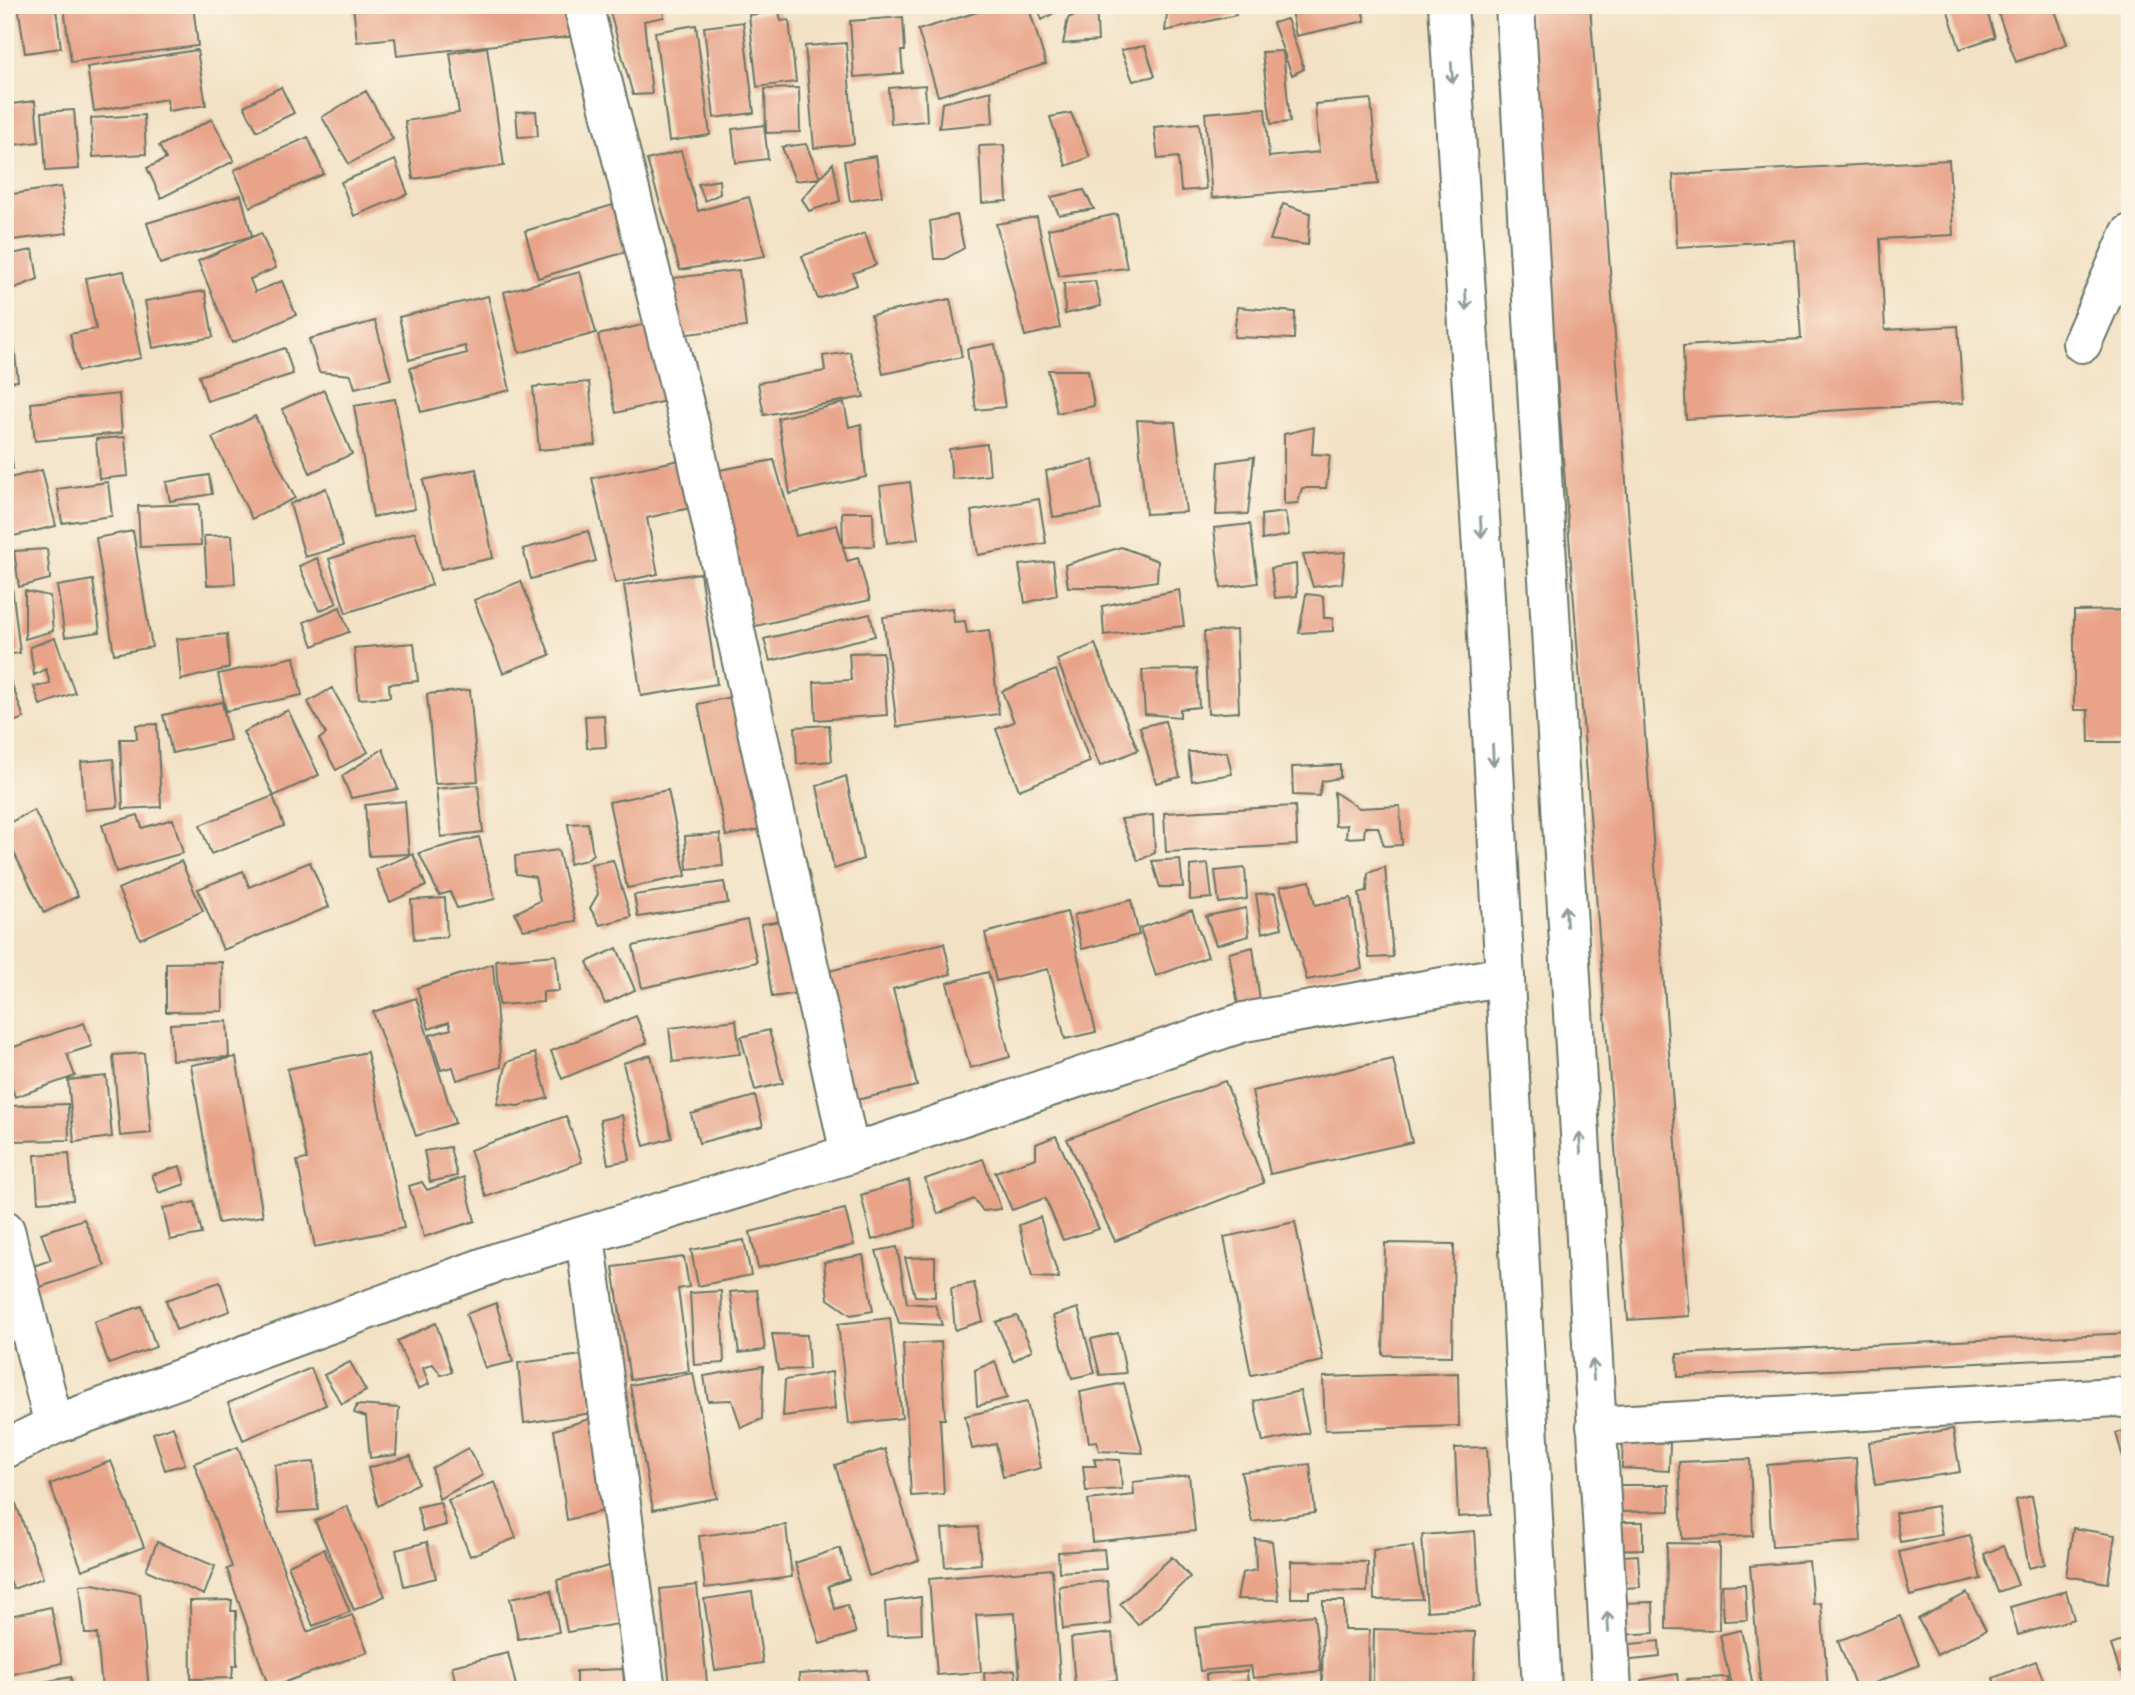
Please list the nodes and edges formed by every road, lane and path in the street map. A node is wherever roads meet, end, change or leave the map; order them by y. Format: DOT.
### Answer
graph roads {
  1 [pos="583,5"];
  2 [pos="1448,5"];
  3 [pos="1515,5"];
  4 [pos="2130,234"];
  5 [pos="2082,343"];
  6 [pos="1505,976"];
  7 [pos="850,1154"];
  8 [pos="5,1230"];
  9 [pos="585,1237"];
  10 [pos="2130,1399"];
  11 [pos="54,1425"];
  12 [pos="1596,1426"];
  13 [pos="5,1449"];
  14 [pos="646,1690"];
  15 [pos="1542,1690"];
  16 [pos="1612,1690"];
  1 -- 7 [label="street"];
  2 -- 6 [label="street, one-way"];
  12 -- 3 [label="street, one-way"];
  4 -- 5 [label="street"];
  6 -- 7 [label="street"];
  6 -- 15 [label="street"];
  7 -- 9 [label="street"];
  8 -- 11 [label="street"];
  9 -- 11 [label="street"];
  9 -- 14 [label="street"];
  10 -- 12 [label="street"];
  11 -- 13 [label="street"];
  16 -- 12 [label="street, one-way"];
}
